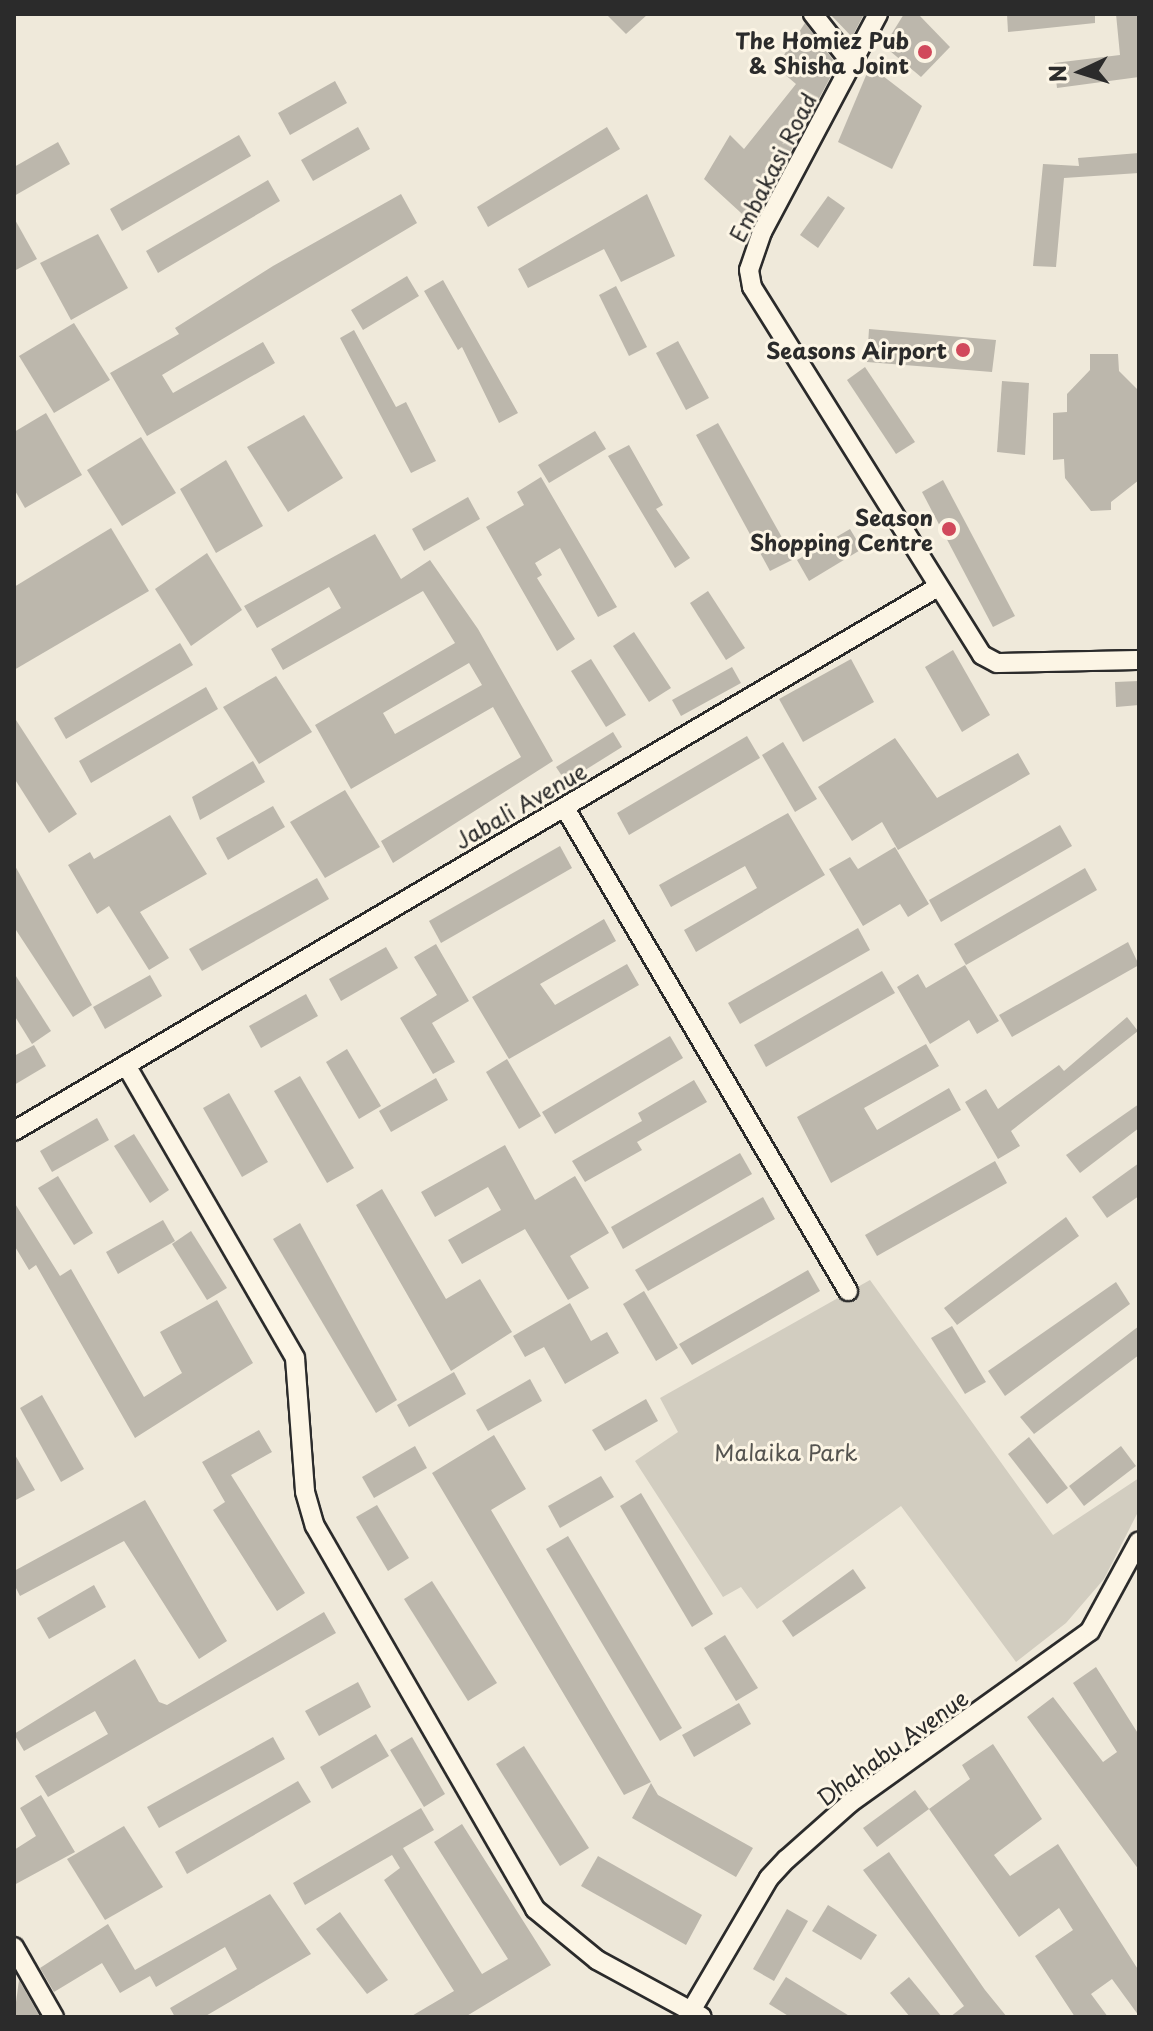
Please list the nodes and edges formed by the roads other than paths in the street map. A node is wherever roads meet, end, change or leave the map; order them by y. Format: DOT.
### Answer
graph roads {
  1 [pos="813,14"];
  2 [pos="878,14"];
  3 [pos="853,65"];
  4 [pos="938,587"];
  5 [pos="1139,660"];
  6 [pos="565,808"];
  7 [pos="126,1065"];
  8 [pos="14,1131"];
  9 [pos="848,1291"];
  10 [pos="1139,1541"];
  11 [pos="14,1947"];
  12 [pos="696,2014"];
  13 [pos="54,2017"];
  1 -- 3 [label="street"];
  2 -- 3 [label="street, Embakasi Road"];
  3 -- 4 [label="street, Embakasi Road"];
  4 -- 5 [label="street, Embakasi Road"];
  4 -- 6 [label="street, Jabali Avenue"];
  6 -- 7 [label="street, Jabali Avenue"];
  6 -- 9 [label="street"];
  7 -- 8 [label="street, Jabali Avenue"];
  7 -- 12 [label="street"];
  10 -- 12 [label="street, Dhahabu Avenue"];
  11 -- 13 [label="street"];
}
